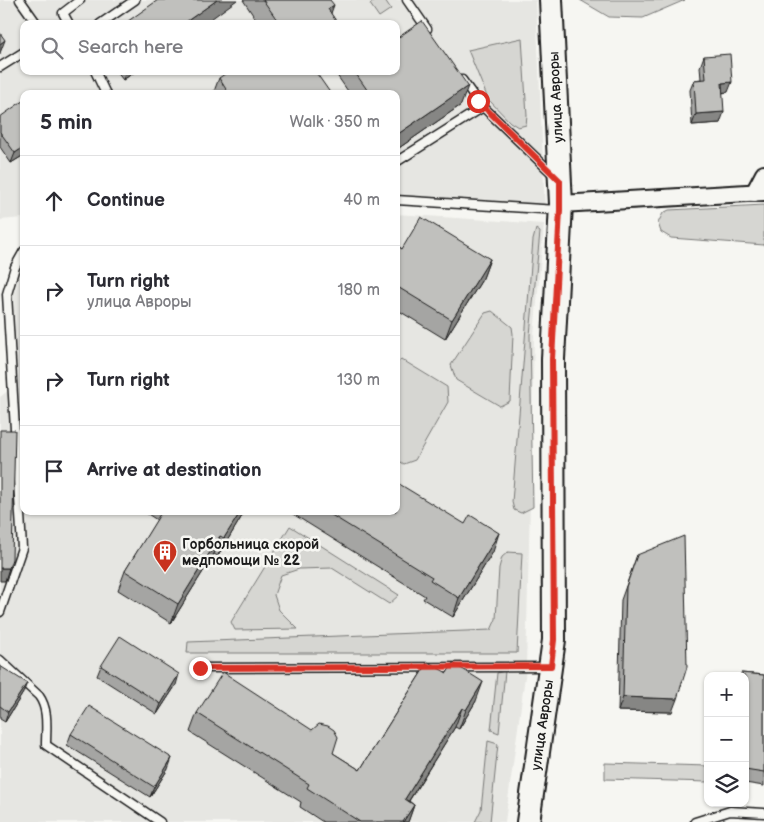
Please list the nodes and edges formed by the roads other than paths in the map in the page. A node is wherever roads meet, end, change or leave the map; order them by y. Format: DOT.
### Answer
graph roads {
  1 [pos="20,0"];
  2 [pos="80,0"];
  3 [pos="135,0"];
  4 [pos="407,0"];
  5 [pos="552,0"];
  6 [pos="34,20"];
  7 [pos="67,20"];
  8 [pos="106,20"];
  9 [pos="434,39"];
  10 [pos="20,54"];
  11 [pos="0,66"];
  12 [pos="456,70"];
  13 [pos="97,75"];
  14 [pos="104,90"];
  15 [pos="483,107"];
  16 [pos="400,159"];
  17 [pos="764,174"];
  18 [pos="560,181"];
  19 [pos="759,193"];
  20 [pos="400,200"];
  21 [pos="560,207"];
  22 [pos="20,258"];
  23 [pos="20,514"];
  24 [pos="20,515"];
  25 [pos="0,612"];
  26 [pos="0,660"];
  27 [pos="551,666"];
  28 [pos="200,668"];
  29 [pos="764,813"];
  30 [pos="160,822"];
  31 [pos="528,822"];
  32 [pos="695,822"];
  1 -- 6 [label="lane"];
  2 -- 7 [label="lane"];
  3 -- 8 [label="lane"];
  4 -- 9 [label="lane"];
  5 -- 18 [label="street, улица Авроры"];
  10 -- 11 [label="lane"];
  12 -- 15 [label="lane"];
  13 -- 14 [label="lane"];
  15 -- 16 [label="lane"];
  15 -- 18 [label="lane"];
  17 -- 19 [label="street"];
  18 -- 21 [label="street, улица Авроры"];
  19 -- 21 [label="street"];
  20 -- 21 [label="lane"];
  21 -- 27 [label="street, улица Авроры"];
  22 -- 23 [label="lane"];
  24 -- 25 [label="lane"];
  26 -- 30 [label="lane"];
  27 -- 28 [label="lane"];
  27 -- 31 [label="street, улица Авроры"];
  29 -- 32 [label="lane"];
}
